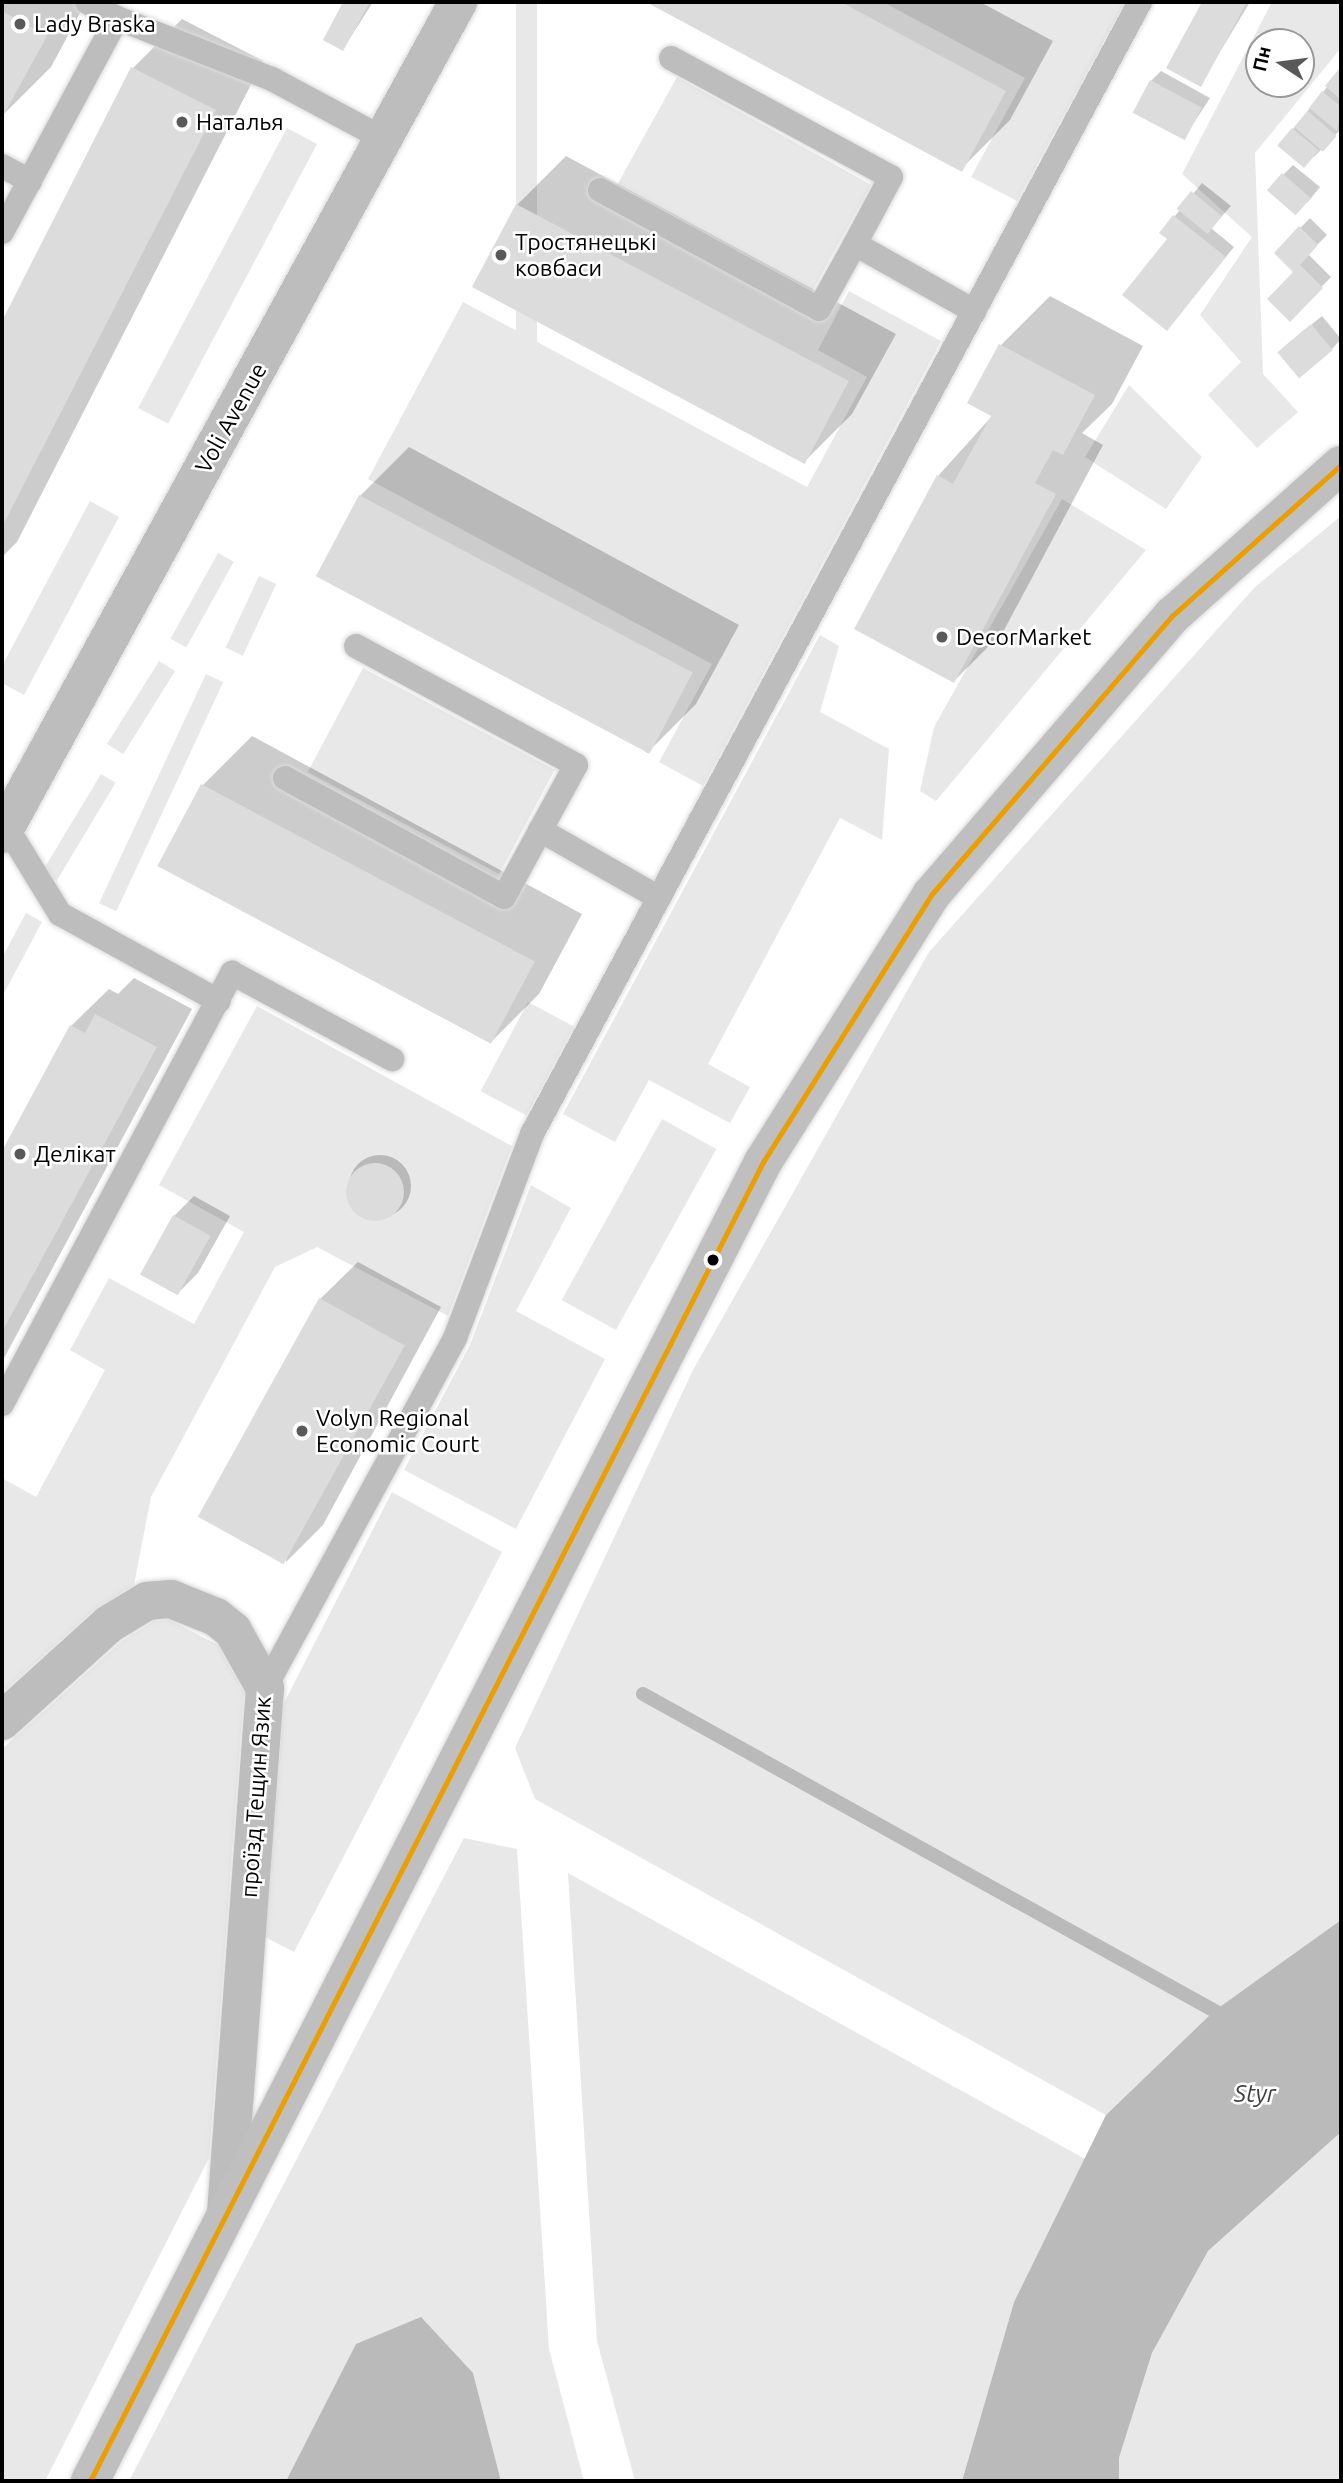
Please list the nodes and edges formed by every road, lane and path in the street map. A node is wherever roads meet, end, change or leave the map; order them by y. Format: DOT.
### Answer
graph roads {
  1 [pos="87,2"];
  2 [pos="458,2"];
  3 [pos="1140,2"];
  4 [pos="117,18"];
  5 [pos="671,58"];
  6 [pos="384,139"];
  7 [pos="2,166"];
  8 [pos="30,181"];
  9 [pos="600,190"];
  10 [pos="2,232"];
  11 [pos="855,244"];
  12 [pos="974,311"];
  13 [pos="1341,465"];
  14 [pos="356,646"];
  15 [pos="285,778"];
  16 [pos="3,828"];
  17 [pos="540,831"];
  18 [pos="659,898"];
  19 [pos="219,1001"];
  20 [pos="393,1059"];
  21 [pos="2,1404"];
  22 [pos="265,1688"];
  23 [pos="2,1721"];
  24 [pos="226,2213"];
  25 [pos="90,2481"];
  1 -- 4 [label="lane"];
  2 -- 6 [label="main road, Voli Avenue"];
  3 -- 12 [label="lane"];
  4 -- 6 [label="lane"];
  4 -- 8 [label="lane"];
  5 -- 11 [label="lane"];
  6 -- 16 [label="main road, Voli Avenue"];
  7 -- 8 [label="lane"];
  8 -- 10 [label="lane"];
  9 -- 11 [label="lane"];
  11 -- 12 [label="lane"];
  12 -- 18 [label="lane"];
  13 -- 24 [label="street"];
  14 -- 17 [label="lane"];
  15 -- 17 [label="lane"];
  16 -- 19 [label="lane"];
  17 -- 18 [label="lane"];
  18 -- 22 [label="lane"];
  19 -- 20 [label="lane"];
  19 -- 21 [label="lane"];
  22 -- 23 [label="main road, проїзд Тещин Язик"];
  22 -- 24 [label="main road, проїзд Тещин Язик"];
  24 -- 25 [label="street"];
}
